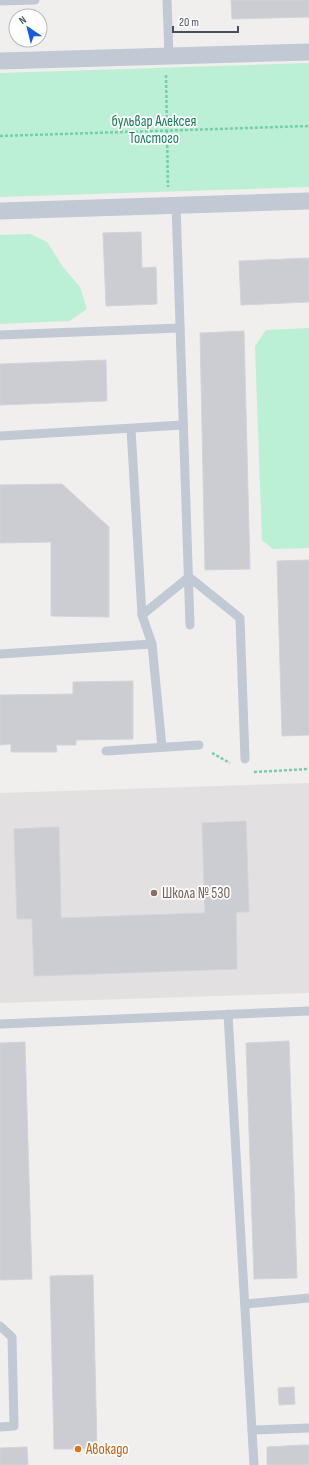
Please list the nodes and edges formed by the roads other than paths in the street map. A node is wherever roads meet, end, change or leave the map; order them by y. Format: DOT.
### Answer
graph roads {
  1 [pos="35,0"];
  2 [pos="167,0"];
  3 [pos="0,1"];
  4 [pos="309,52"];
  5 [pos="169,56"];
  6 [pos="0,61"];
  7 [pos="172,198"];
  8 [pos="309,201"];
  9 [pos="0,211"];
  10 [pos="180,328"];
  11 [pos="0,335"];
  12 [pos="183,425"];
  13 [pos="131,429"];
  14 [pos="0,436"];
  15 [pos="188,577"];
  16 [pos="142,615"];
  17 [pos="190,625"];
  18 [pos="152,644"];
  19 [pos="0,654"];
  20 [pos="200,746"];
  21 [pos="162,747"];
  22 [pos="106,751"];
  23 [pos="245,759"];
  24 [pos="309,1011"];
  25 [pos="228,1014"];
  26 [pos="0,1024"];
  27 [pos="309,1298"];
  28 [pos="244,1304"];
  29 [pos="0,1326"];
  30 [pos="0,1427"];
  31 [pos="309,1428"];
  32 [pos="252,1430"];
  33 [pos="254,1465"];
  1 -- 3 [label="lane"];
  2 -- 5 [label="lane"];
  4 -- 5 [label="street"];
  5 -- 6 [label="street"];
  7 -- 8 [label="street"];
  7 -- 9 [label="street"];
  7 -- 10 [label="lane"];
  10 -- 11 [label="lane"];
  10 -- 12 [label="lane"];
  12 -- 13 [label="lane"];
  12 -- 15 [label="lane"];
  13 -- 14 [label="lane"];
  13 -- 16 [label="lane"];
  15 -- 16 [label="lane"];
  15 -- 17 [label="lane"];
  15 -- 23 [label="lane"];
  16 -- 18 [label="lane"];
  18 -- 19 [label="lane"];
  18 -- 21 [label="lane"];
  20 -- 21 [label="lane"];
  21 -- 22 [label="lane"];
  24 -- 25 [label="lane"];
  25 -- 26 [label="lane"];
  25 -- 28 [label="lane"];
  27 -- 28 [label="lane"];
  28 -- 32 [label="lane"];
  29 -- 30 [label="lane"];
  31 -- 32 [label="lane"];
  32 -- 33 [label="lane"];
}
